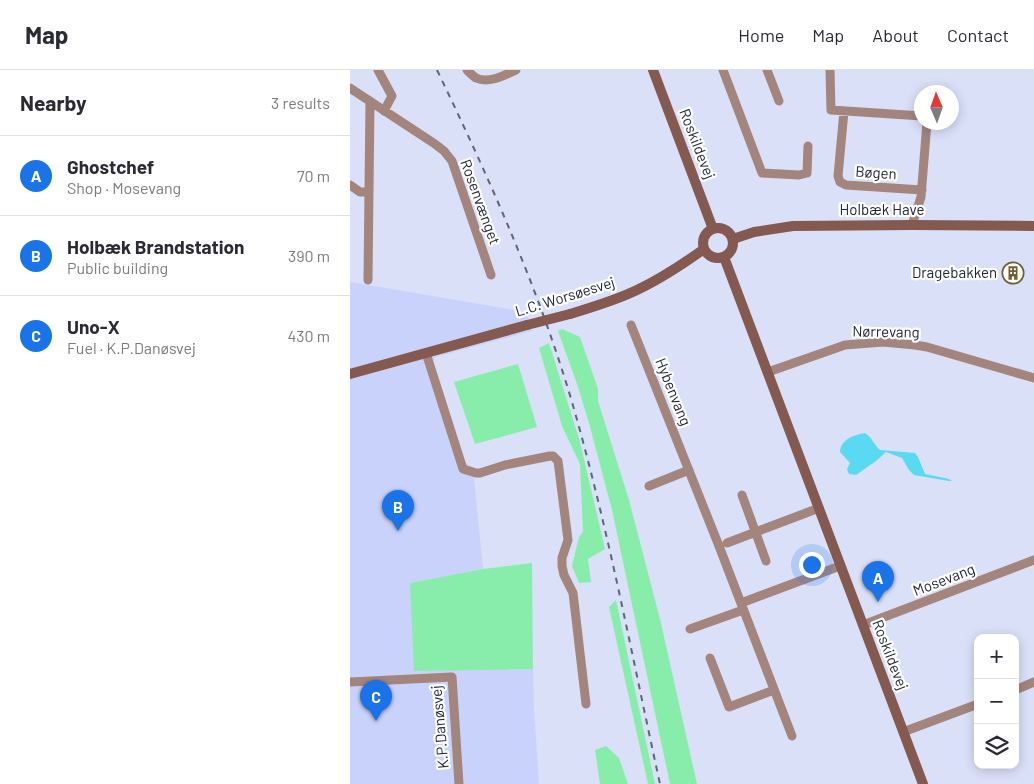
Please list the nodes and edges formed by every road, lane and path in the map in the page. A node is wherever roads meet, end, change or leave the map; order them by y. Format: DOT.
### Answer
graph roads {
  1 [pos="378,70"];
  2 [pos="467,70"];
  3 [pos="516,70"];
  4 [pos="653,70"];
  5 [pos="724,70"];
  6 [pos="767,70"];
  7 [pos="830,70"];
  8 [pos="350,88"];
  9 [pos="370,101"];
  10 [pos="779,101"];
  11 [pos="384,111"];
  12 [pos="844,111"];
  13 [pos="914,115"];
  14 [pos="926,130"];
  15 [pos="808,146"];
  16 [pos="350,185"];
  17 [pos="922,190"];
  18 [pos="368,192"];
  19 [pos="912,225"];
  20 [pos="1034,226"];
  21 [pos="713,229"];
  22 [pos="733,239"];
  23 [pos="704,249"];
  24 [pos="724,257"];
  25 [pos="491,275"];
  26 [pos="368,280"];
  27 [pos="631,325"];
  28 [pos="426,353"];
  29 [pos="768,372"];
  30 [pos="350,374"];
  31 [pos="1034,378"];
  32 [pos="689,470"];
  33 [pos="649,486"];
  34 [pos="742,495"];
  35 [pos="819,508"];
  36 [pos="756,532"];
  37 [pos="723,544"];
  38 [pos="1034,560"];
  39 [pos="766,561"];
  40 [pos="840,566"];
  41 [pos="742,606"];
  42 [pos="863,625"];
  43 [pos="690,629"];
  44 [pos="710,658"];
  45 [pos="350,682"];
  46 [pos="1034,682"];
  47 [pos="1019,688"];
  48 [pos="774,690"];
  49 [pos="586,704"];
  50 [pos="974,705"];
  51 [pos="903,732"];
  52 [pos="792,736"];
  53 [pos="459,784"];
  54 [pos="923,784"];
  1 -- 11 [label="street"];
  2 -- 3 [label="street"];
  4 -- 21 [label="street, Roskildevej"];
  5 -- 15 [label="street"];
  6 -- 10 [label="street"];
  7 -- 12 [label="street"];
  8 -- 9 [label="street, Rosenvænget"];
  9 -- 11 [label="street, Rosenvænget"];
  9 -- 18 [label="street"];
  11 -- 25 [label="street, Rosenvænget"];
  12 -- 13 [label="street"];
  12 -- 17 [label="street, Bøgen"];
  14 -- 17 [label="street"];
  16 -- 18 [label="street"];
  17 -- 19 [label="street"];
  18 -- 26 [label="street"];
  19 -- 20 [label="street, Holbæk Have"];
  19 -- 22 [label="street, Holbæk Have"];
  21 -- 22 [label="street"];
  21 -- 23 [label="street"];
  22 -- 24 [label="street"];
  23 -- 24 [label="street"];
  23 -- 28 [label="street, L.C. Worsøesvej, bridge"];
  24 -- 29 [label="street, Roskildevej"];
  27 -- 32 [label="street, Hybenvang"];
  28 -- 30 [label="street, L.C. Worsøesvej"];
  28 -- 49 [label="street"];
  29 -- 31 [label="street, Nørrevang"];
  29 -- 35 [label="street, Roskildevej"];
  32 -- 33 [label="street"];
  32 -- 37 [label="street, Hybenvang"];
  34 -- 36 [label="street"];
  35 -- 36 [label="street"];
  35 -- 40 [label="street, Roskildevej"];
  36 -- 37 [label="street"];
  36 -- 39 [label="street"];
  37 -- 41 [label="street, Hybenvang"];
  38 -- 42 [label="street, Mosevang"];
  40 -- 41 [label="street"];
  40 -- 42 [label="street, Roskildevej"];
  41 -- 43 [label="street"];
  41 -- 48 [label="street, Hybenvang"];
  42 -- 51 [label="street, Roskildevej"];
  44 -- 48 [label="street"];
  45 -- 53 [label="street, K.P.Danøsvej"];
  46 -- 47 [label="street"];
  48 -- 52 [label="street, Hybenvang"];
  50 -- 51 [label="street"];
  51 -- 54 [label="street, Roskildevej"];
}
